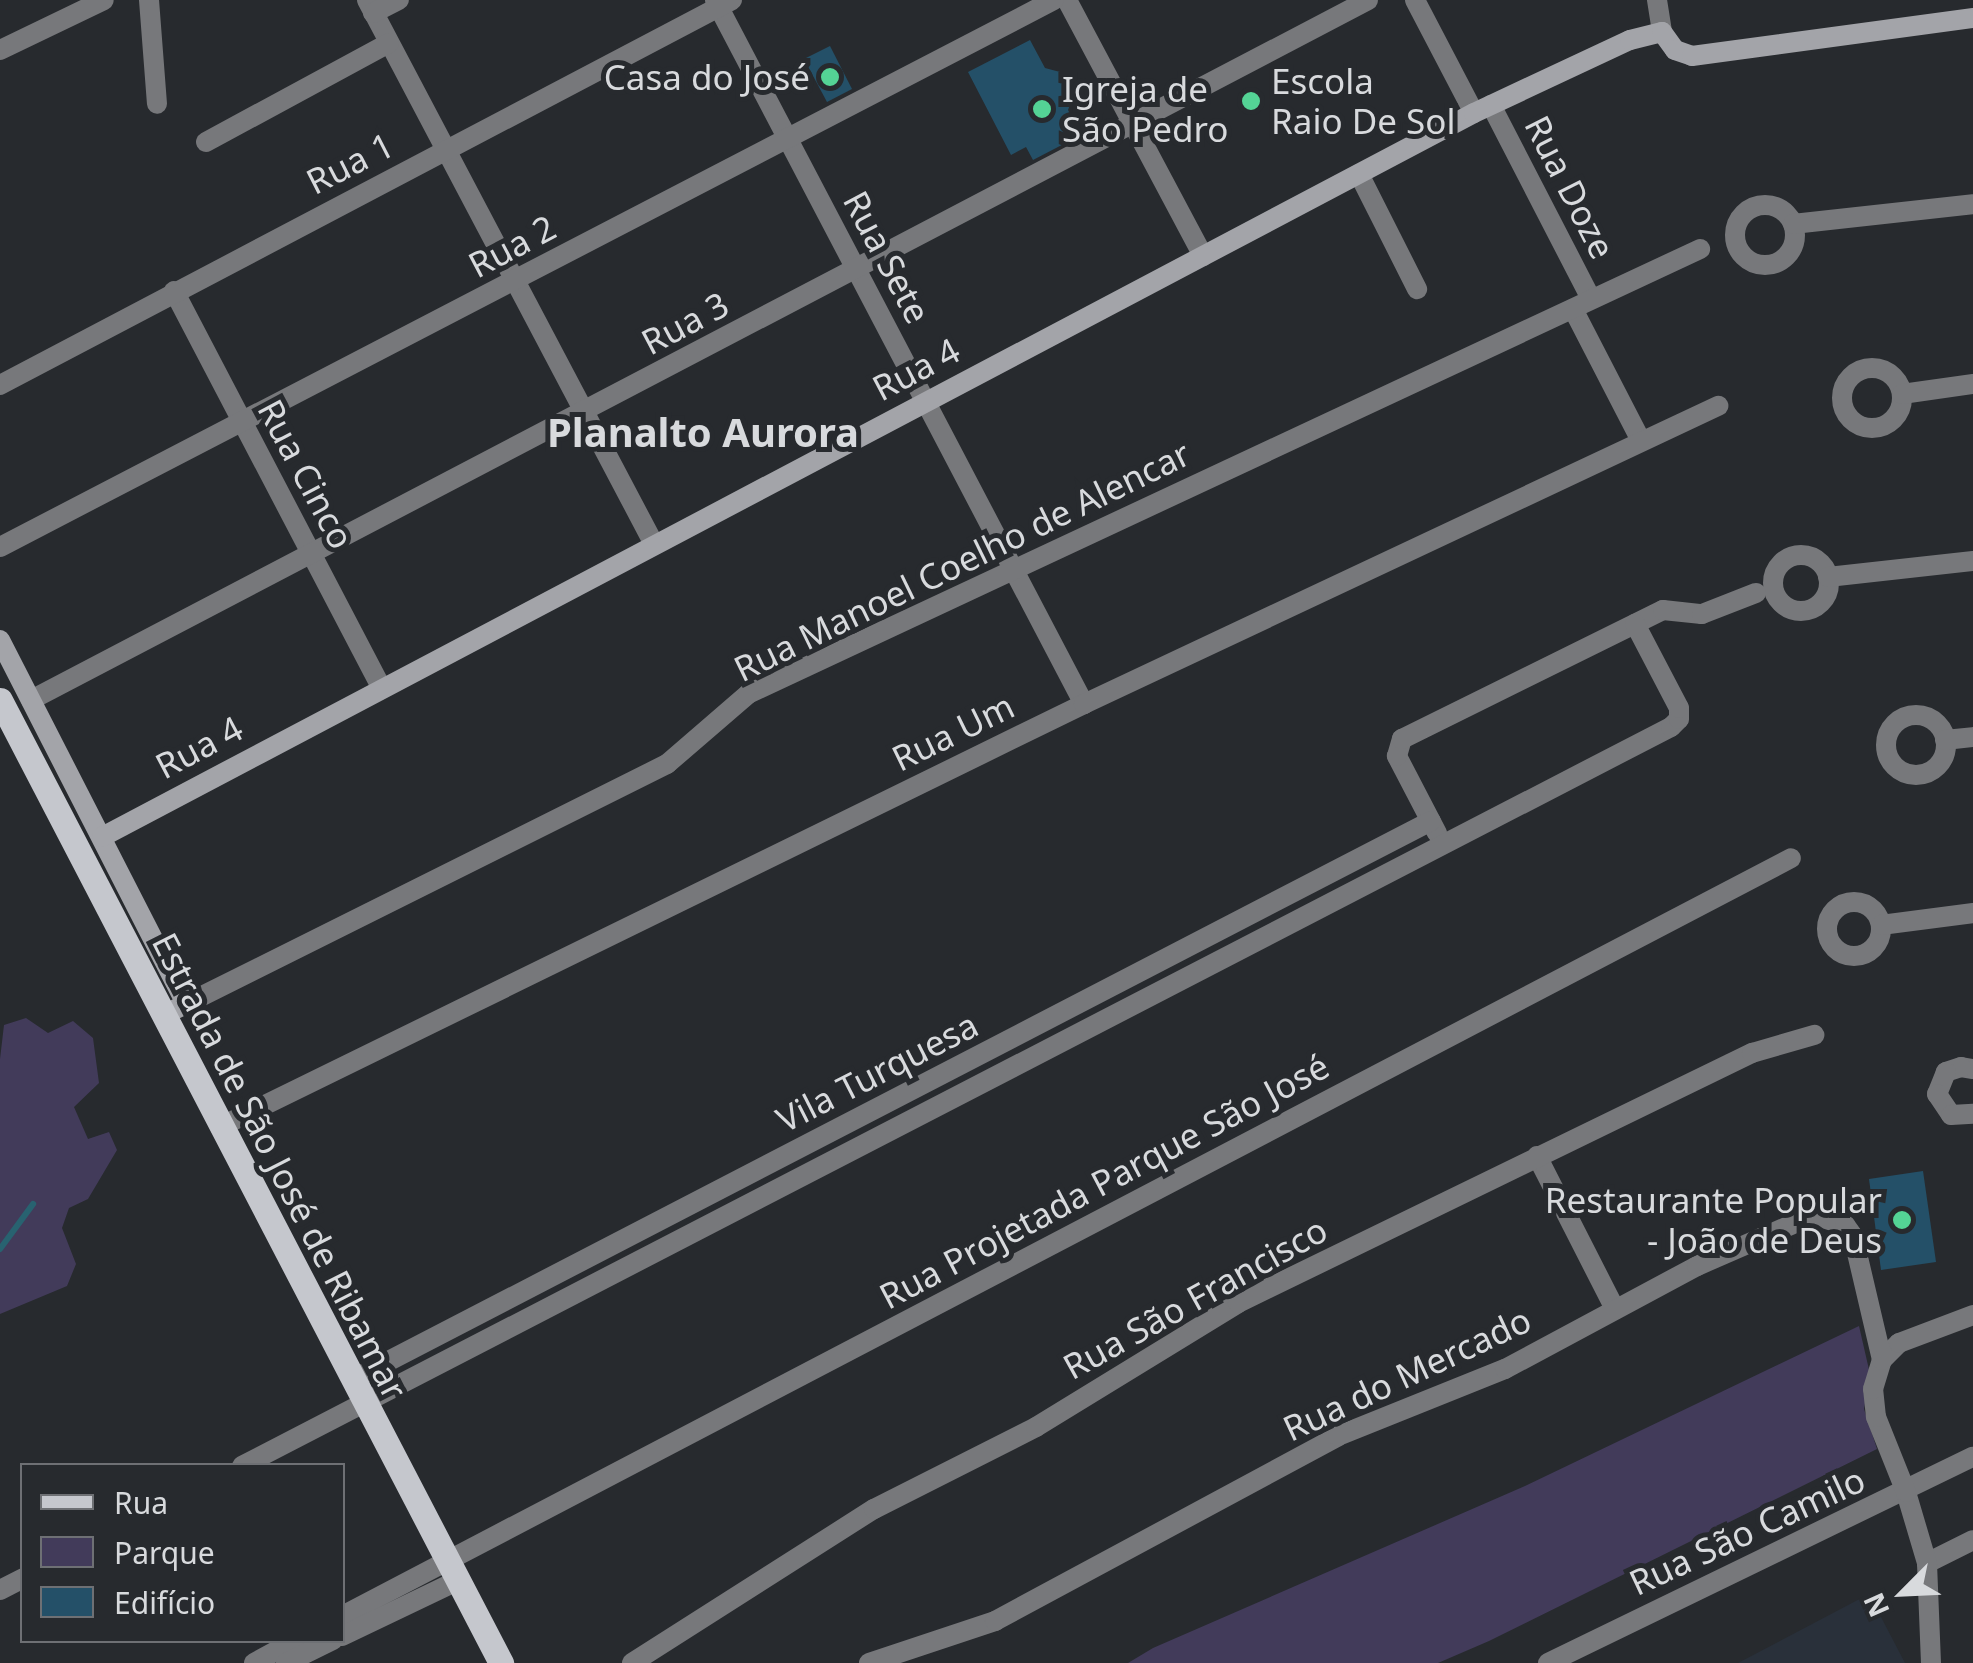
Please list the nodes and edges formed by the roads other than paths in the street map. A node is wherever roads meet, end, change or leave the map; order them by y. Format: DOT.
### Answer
graph roads {
  1 [pos="104,0"];
  2 [pos="149,0"];
  3 [pos="399,0"];
  4 [pos="1054,0"];
  5 [pos="1066,0"];
  6 [pos="1368,0"];
  7 [pos="1416,0"];
  8 [pos="1657,0"];
  9 [pos="722,2"];
  10 [pos="370,7"];
  11 [pos="1973,18"];
  12 [pos="1662,32"];
  13 [pos="389,42"];
  14 [pos="0,50"];
  15 [pos="157,104"];
  16 [pos="1482,109"];
  17 [pos="1132,122"];
  18 [pos="787,136"];
  19 [pos="206,142"];
  20 [pos="448,149"];
  21 [pos="1359,174"];
  22 [pos="1973,204"];
  23 [pos="1793,224"];
  24 [pos="1700,249"];
  25 [pos="1203,256"];
  26 [pos="856,270"];
  27 [pos="516,281"];
  28 [pos="1416,290"];
  29 [pos="174,291"];
  30 [pos="1582,304"];
  31 [pos="1973,384"];
  32 [pos="0,385"];
  33 [pos="1902,394"];
  34 [pos="925,400"];
  35 [pos="1718,406"];
  36 [pos="585,412"];
  37 [pos="243,424"];
  38 [pos="1640,439"];
  39 [pos="654,544"];
  40 [pos="0,547"];
  41 [pos="311,554"];
  42 [pos="1973,560"];
  43 [pos="1014,570"];
  44 [pos="1828,577"];
  45 [pos="1756,593"];
  46 [pos="1635,624"];
  47 [pos="0,640"];
  48 [pos="381,687"];
  49 [pos="0,700"];
  50 [pos="31,700"];
  51 [pos="1084,704"];
  52 [pos="1973,737"];
  53 [pos="1945,740"];
  54 [pos="1430,821"];
  55 [pos="102,837"];
  56 [pos="1442,843"];
  57 [pos="1791,858"];
  58 [pos="1973,913"];
  59 [pos="1881,926"];
  60 [pos="1225,929"];
  61 [pos="1238,951"];
  62 [pos="174,1010"];
  63 [pos="1814,1035"];
  64 [pos="1973,1070"];
  65 [pos="938,1078"];
  66 [pos="951,1102"];
  67 [pos="1973,1114"];
  68 [pos="220,1128"];
  69 [pos="1537,1156"];
  70 [pos="652,1223"];
  71 [pos="665,1249"];
  72 [pos="1614,1309"];
  73 [pos="1973,1315"];
  74 [pos="1882,1360"];
  75 [pos="358,1391"];
  76 [pos="1973,1457"];
  77 [pos="247,1463"];
  78 [pos="1906,1492"];
  79 [pos="1973,1540"];
  80 [pos="1927,1563"];
  81 [pos="452,1571"];
  82 [pos="345,1615"];
  83 [pos="345,1634"];
  84 [pos="291,1643"];
  85 [pos="327,1643"];
  86 [pos="254,1663"];
  87 [pos="286,1663"];
  88 [pos="501,1663"];
  89 [pos="632,1663"];
  90 [pos="869,1663"];
  91 [pos="1548,1663"];
  92 [pos="1931,1663"];
  1 -- 14 [label="street"];
  2 -- 15 [label="street"];
  3 -- 10 [label="street"];
  4 -- 18 [label="street, Rua 2"];
  5 -- 17 [label="street"];
  6 -- 17 [label="street, Rua 3"];
  7 -- 16 [label="street, Rua Doze"];
  8 -- 12 [label="street"];
  9 -- 18 [label="street, Rua Sete"];
  9 -- 20 [label="street, Rua 1"];
  10 -- 13 [label="street"];
  11 -- 12 [label="street"];
  12 -- 16 [label="street, Rua 4"];
  13 -- 19 [label="street"];
  13 -- 20 [label="street"];
  16 -- 21 [label="street, Rua 4"];
  16 -- 30 [label="street, Rua Doze"];
  17 -- 25 [label="street"];
  17 -- 26 [label="street, Rua 3"];
  18 -- 26 [label="street, Rua Sete"];
  18 -- 27 [label="street, Rua 2"];
  20 -- 27 [label="street"];
  20 -- 29 [label="street, Rua 1"];
  21 -- 25 [label="street, Rua 4"];
  21 -- 28 [label="street"];
  22 -- 23 [label="street"];
  24 -- 30 [label="street, Rua Manoel Coelho de Alencar"];
  25 -- 34 [label="street, Rua 4"];
  26 -- 34 [label="street, Rua Sete"];
  26 -- 36 [label="street, Rua 3"];
  27 -- 36 [label="street"];
  27 -- 37 [label="street, Rua 2"];
  29 -- 32 [label="street, Rua 1"];
  29 -- 37 [label="street, Rua Cinco"];
  30 -- 38 [label="street, Rua Doze"];
  30 -- 43 [label="street, Rua Manoel Coelho de Alencar"];
  31 -- 33 [label="street"];
  34 -- 39 [label="street, Rua 4"];
  34 -- 43 [label="street, Rua Sete"];
  35 -- 38 [label="street, Rua Um"];
  36 -- 39 [label="street"];
  36 -- 41 [label="street, Rua 3"];
  37 -- 40 [label="street, Rua 2"];
  37 -- 41 [label="street, Rua Cinco"];
  38 -- 51 [label="street, Rua Um"];
  39 -- 48 [label="street, Rua 4"];
  41 -- 48 [label="street, Rua Cinco"];
  41 -- 50 [label="street, Rua 3"];
  42 -- 44 [label="street"];
  43 -- 51 [label="street, Rua Sete"];
  43 -- 62 [label="street, Rua Manoel Coelho de Alencar"];
  45 -- 46 [label="street"];
  46 -- 54 [label="street"];
  46 -- 56 [label="street, Vila Turquesa"];
  47 -- 50 [label="street, Estrada de São José de Ribamar"];
  48 -- 55 [label="street, Rua 4"];
  49 -- 62 [label="main road, Estrada de São José de Ribamar"];
  50 -- 55 [label="street, Estrada de São José de Ribamar"];
  51 -- 68 [label="street, Rua Um"];
  52 -- 53 [label="street"];
  54 -- 56 [label="street"];
  54 -- 60 [label="street, Vila Turquesa"];
  55 -- 62 [label="street, Estrada de São José de Ribamar"];
  56 -- 61 [label="street, Vila Turquesa"];
  57 -- 81 [label="street, Rua Projetada Parque São José"];
  58 -- 59 [label="street"];
  60 -- 61 [label="street"];
  60 -- 65 [label="street, Vila Turquesa"];
  61 -- 66 [label="street, Vila Turquesa"];
  62 -- 68 [label="main road, Estrada de São José de Ribamar"];
  63 -- 69 [label="street, Rua São Francisco"];
  64 -- 67 [label="street"];
  65 -- 66 [label="street"];
  65 -- 70 [label="street, Vila Turquesa"];
  66 -- 71 [label="street, Vila Turquesa"];
  68 -- 75 [label="main road, Estrada de São José de Ribamar"];
  69 -- 72 [label="street"];
  69 -- 89 [label="street, Rua São Francisco"];
  70 -- 71 [label="street"];
  70 -- 75 [label="street, Vila Turquesa"];
  71 -- 75 [label="street, Vila Turquesa"];
  72 -- 74 [label="street, Rua do Mercado"];
  72 -- 90 [label="street, Rua do Mercado"];
  73 -- 74 [label="street"];
  74 -- 78 [label="street"];
  75 -- 77 [label="street"];
  75 -- 81 [label="main road, Estrada de São José de Ribamar"];
  76 -- 78 [label="street, Rua São Camilo"];
  78 -- 80 [label="street"];
  78 -- 91 [label="street, Rua São Camilo"];
  79 -- 80 [label="street"];
  80 -- 92 [label="street"];
  81 -- 82 [label="street"];
  81 -- 83 [label="street"];
  81 -- 88 [label="main road, Estrada de São José de Ribamar"];
  84 -- 86 [label="street"];
  85 -- 87 [label="street"];
}
